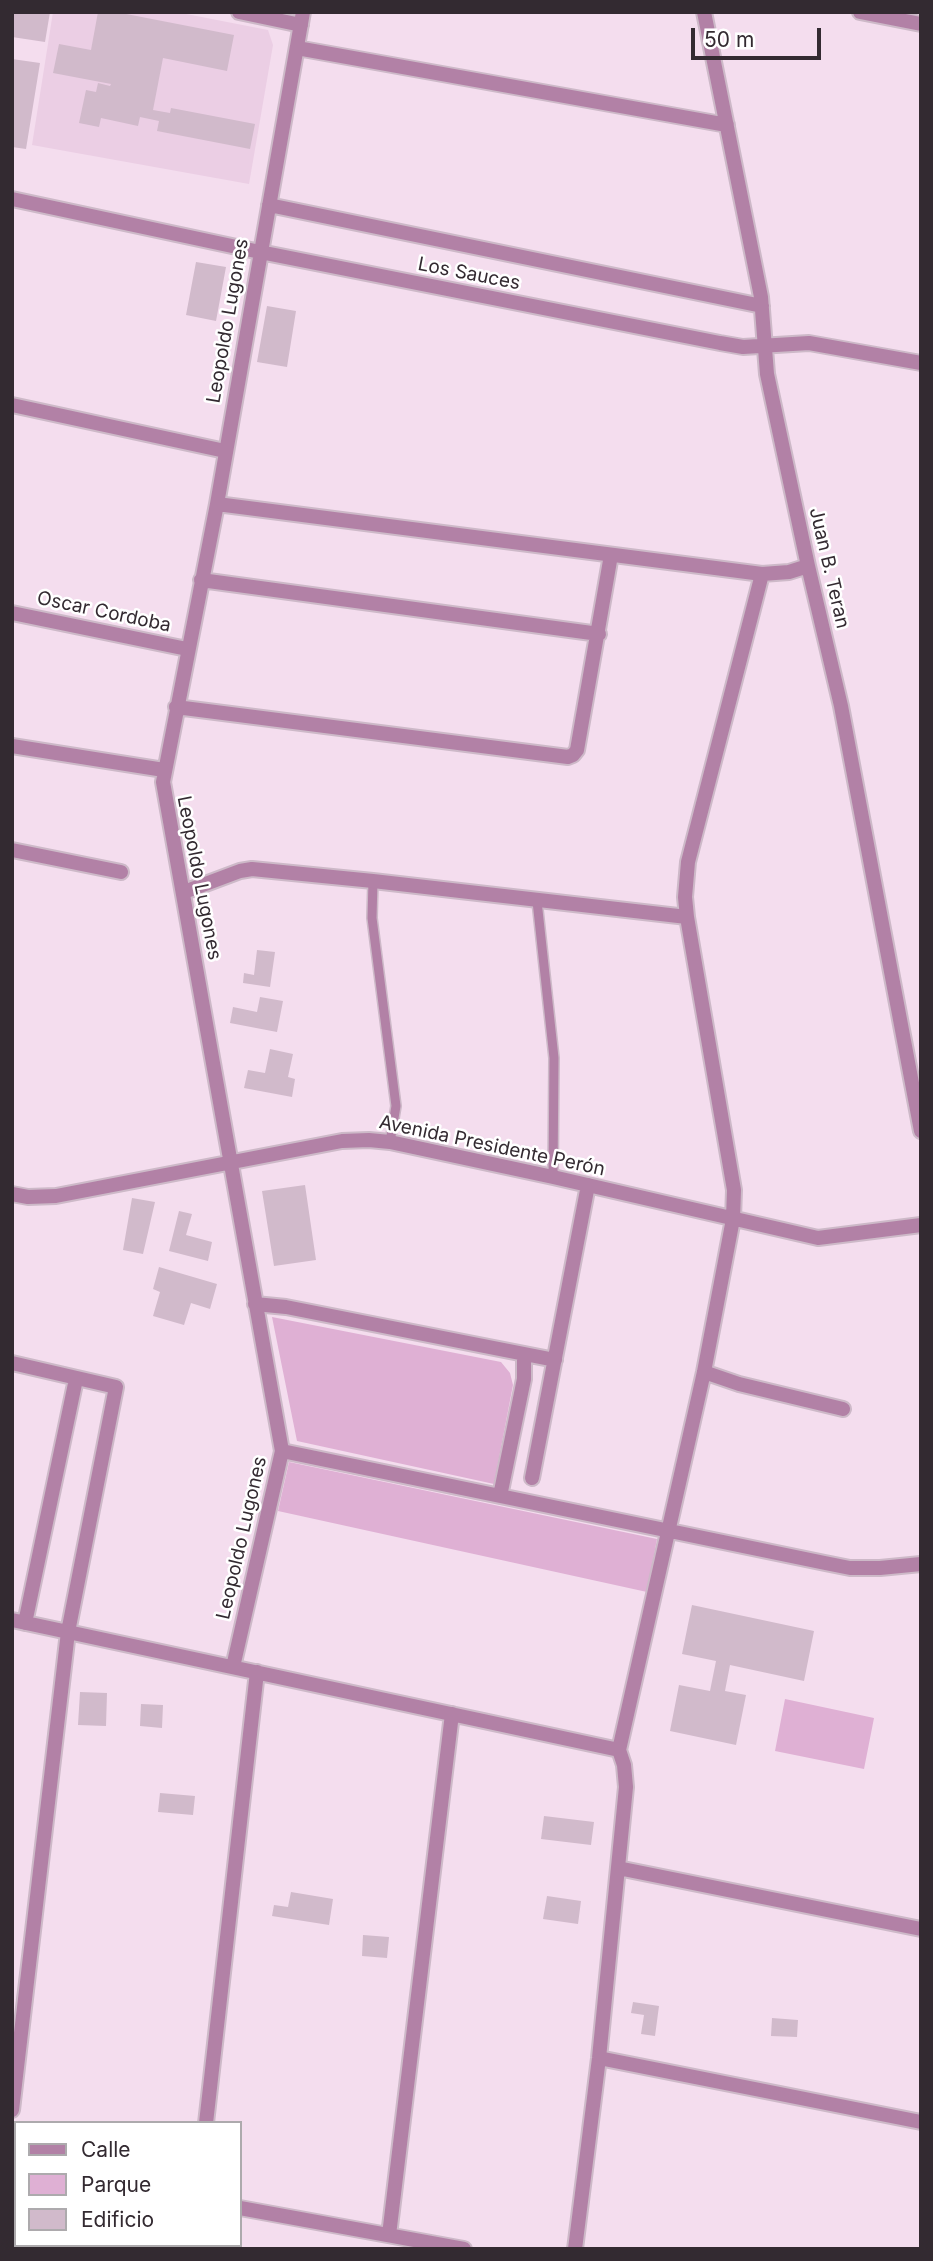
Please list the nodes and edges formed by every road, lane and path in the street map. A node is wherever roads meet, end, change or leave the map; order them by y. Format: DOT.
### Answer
graph roads {
  1 [pos="239,12"];
  2 [pos="704,12"];
  3 [pos="860,12"];
  4 [pos="302,18"];
  5 [pos="921,24"];
  6 [pos="297,48"];
  7 [pos="727,125"];
  8 [pos="12,199"];
  9 [pos="269,205"];
  10 [pos="260,252"];
  11 [pos="762,306"];
  12 [pos="765,346"];
  13 [pos="921,363"];
  14 [pos="12,405"];
  15 [pos="225,451"];
  16 [pos="217,504"];
  17 [pos="611,555"];
  18 [pos="808,566"];
  19 [pos="762,574"];
  20 [pos="201,580"];
  21 [pos="12,613"];
  22 [pos="599,634"];
  23 [pos="187,649"];
  24 [pos="176,707"];
  25 [pos="12,746"];
  26 [pos="164,770"];
  27 [pos="14,851"];
  28 [pos="12,867"];
  29 [pos="121,872"];
  30 [pos="373,881"];
  31 [pos="184,892"];
  32 [pos="537,901"];
  33 [pos="687,918"];
  34 [pos="921,1131"];
  35 [pos="390,1142"];
  36 [pos="229,1163"];
  37 [pos="553,1177"];
  38 [pos="588,1185"];
  39 [pos="12,1194"];
  40 [pos="733,1219"];
  41 [pos="921,1225"];
  42 [pos="256,1304"];
  43 [pos="524,1354"];
  44 [pos="555,1360"];
  45 [pos="12,1363"];
  46 [pos="704,1372"];
  47 [pos="76,1378"];
  48 [pos="843,1409"];
  49 [pos="282,1451"];
  50 [pos="532,1478"];
  51 [pos="499,1496"];
  52 [pos="668,1532"];
  53 [pos="921,1563"];
  54 [pos="19,1621"];
  55 [pos="68,1632"];
  56 [pos="233,1667"];
  57 [pos="257,1672"];
  58 [pos="452,1714"];
  59 [pos="619,1750"];
  60 [pos="618,1868"];
  61 [pos="921,1929"];
  62 [pos="600,2058"];
  63 [pos="12,2110"];
  64 [pos="206,2121"];
  65 [pos="921,2122"];
  66 [pos="242,2208"];
  67 [pos="389,2235"];
  68 [pos="464,2249"];
  69 [pos="575,2249"];
  1 -- 4 [label="street"];
  2 -- 7 [label="street, Juan B. Teran"];
  3 -- 5 [label="street"];
  4 -- 6 [label="street, Leopoldo Lugones"];
  6 -- 7 [label="street"];
  6 -- 9 [label="street, Leopoldo Lugones"];
  7 -- 11 [label="street, Juan B. Teran"];
  8 -- 10 [label="street, Los Sauces"];
  9 -- 10 [label="street, Leopoldo Lugones"];
  9 -- 11 [label="street"];
  10 -- 12 [label="street, Los Sauces"];
  10 -- 15 [label="street, Leopoldo Lugones"];
  11 -- 12 [label="street, Juan B. Teran"];
  12 -- 13 [label="street, Los Sauces"];
  12 -- 18 [label="street, Juan B. Teran"];
  14 -- 15 [label="street"];
  15 -- 16 [label="street, Leopoldo Lugones"];
  16 -- 17 [label="street"];
  16 -- 20 [label="street, Leopoldo Lugones"];
  17 -- 19 [label="street"];
  17 -- 22 [label="street"];
  18 -- 19 [label="street"];
  18 -- 34 [label="street, Juan B. Teran"];
  19 -- 33 [label="street"];
  20 -- 22 [label="street"];
  20 -- 23 [label="street, Leopoldo Lugones"];
  21 -- 23 [label="street, Oscar Cordoba"];
  22 -- 24 [label="street"];
  23 -- 24 [label="street, Leopoldo Lugones"];
  24 -- 26 [label="street, Leopoldo Lugones"];
  25 -- 26 [label="street"];
  26 -- 31 [label="street, Leopoldo Lugones"];
  27 -- 28 [label="street"];
  27 -- 29 [label="street"];
  30 -- 31 [label="street"];
  30 -- 32 [label="street"];
  30 -- 35 [label="lane"];
  31 -- 36 [label="street, Leopoldo Lugones"];
  32 -- 33 [label="street"];
  32 -- 37 [label="lane"];
  33 -- 40 [label="street"];
  35 -- 36 [label="street, Avenida Presidente Perón"];
  35 -- 37 [label="street, Avenida Presidente Perón"];
  36 -- 39 [label="street, Avenida Presidente Perón"];
  36 -- 42 [label="street, Leopoldo Lugones"];
  37 -- 38 [label="street, Avenida Presidente Perón"];
  38 -- 40 [label="street, Avenida Presidente Perón"];
  38 -- 44 [label="street"];
  40 -- 41 [label="street, Avenida Presidente Perón"];
  40 -- 46 [label="street"];
  42 -- 43 [label="street"];
  42 -- 49 [label="street, Leopoldo Lugones"];
  43 -- 44 [label="street"];
  43 -- 51 [label="street"];
  44 -- 50 [label="street"];
  45 -- 47 [label="street"];
  46 -- 48 [label="street"];
  46 -- 52 [label="street"];
  47 -- 54 [label="street"];
  47 -- 55 [label="street"];
  49 -- 51 [label="street"];
  49 -- 56 [label="street, Leopoldo Lugones"];
  51 -- 52 [label="street"];
  52 -- 53 [label="street"];
  52 -- 59 [label="street"];
  54 -- 55 [label="street"];
  55 -- 56 [label="street"];
  55 -- 63 [label="street"];
  56 -- 57 [label="street"];
  57 -- 58 [label="street"];
  57 -- 64 [label="street"];
  58 -- 59 [label="street"];
  58 -- 67 [label="street"];
  59 -- 60 [label="street"];
  60 -- 61 [label="street"];
  60 -- 62 [label="street"];
  62 -- 65 [label="street"];
  62 -- 69 [label="street"];
  66 -- 67 [label="street"];
  67 -- 68 [label="street"];
}
